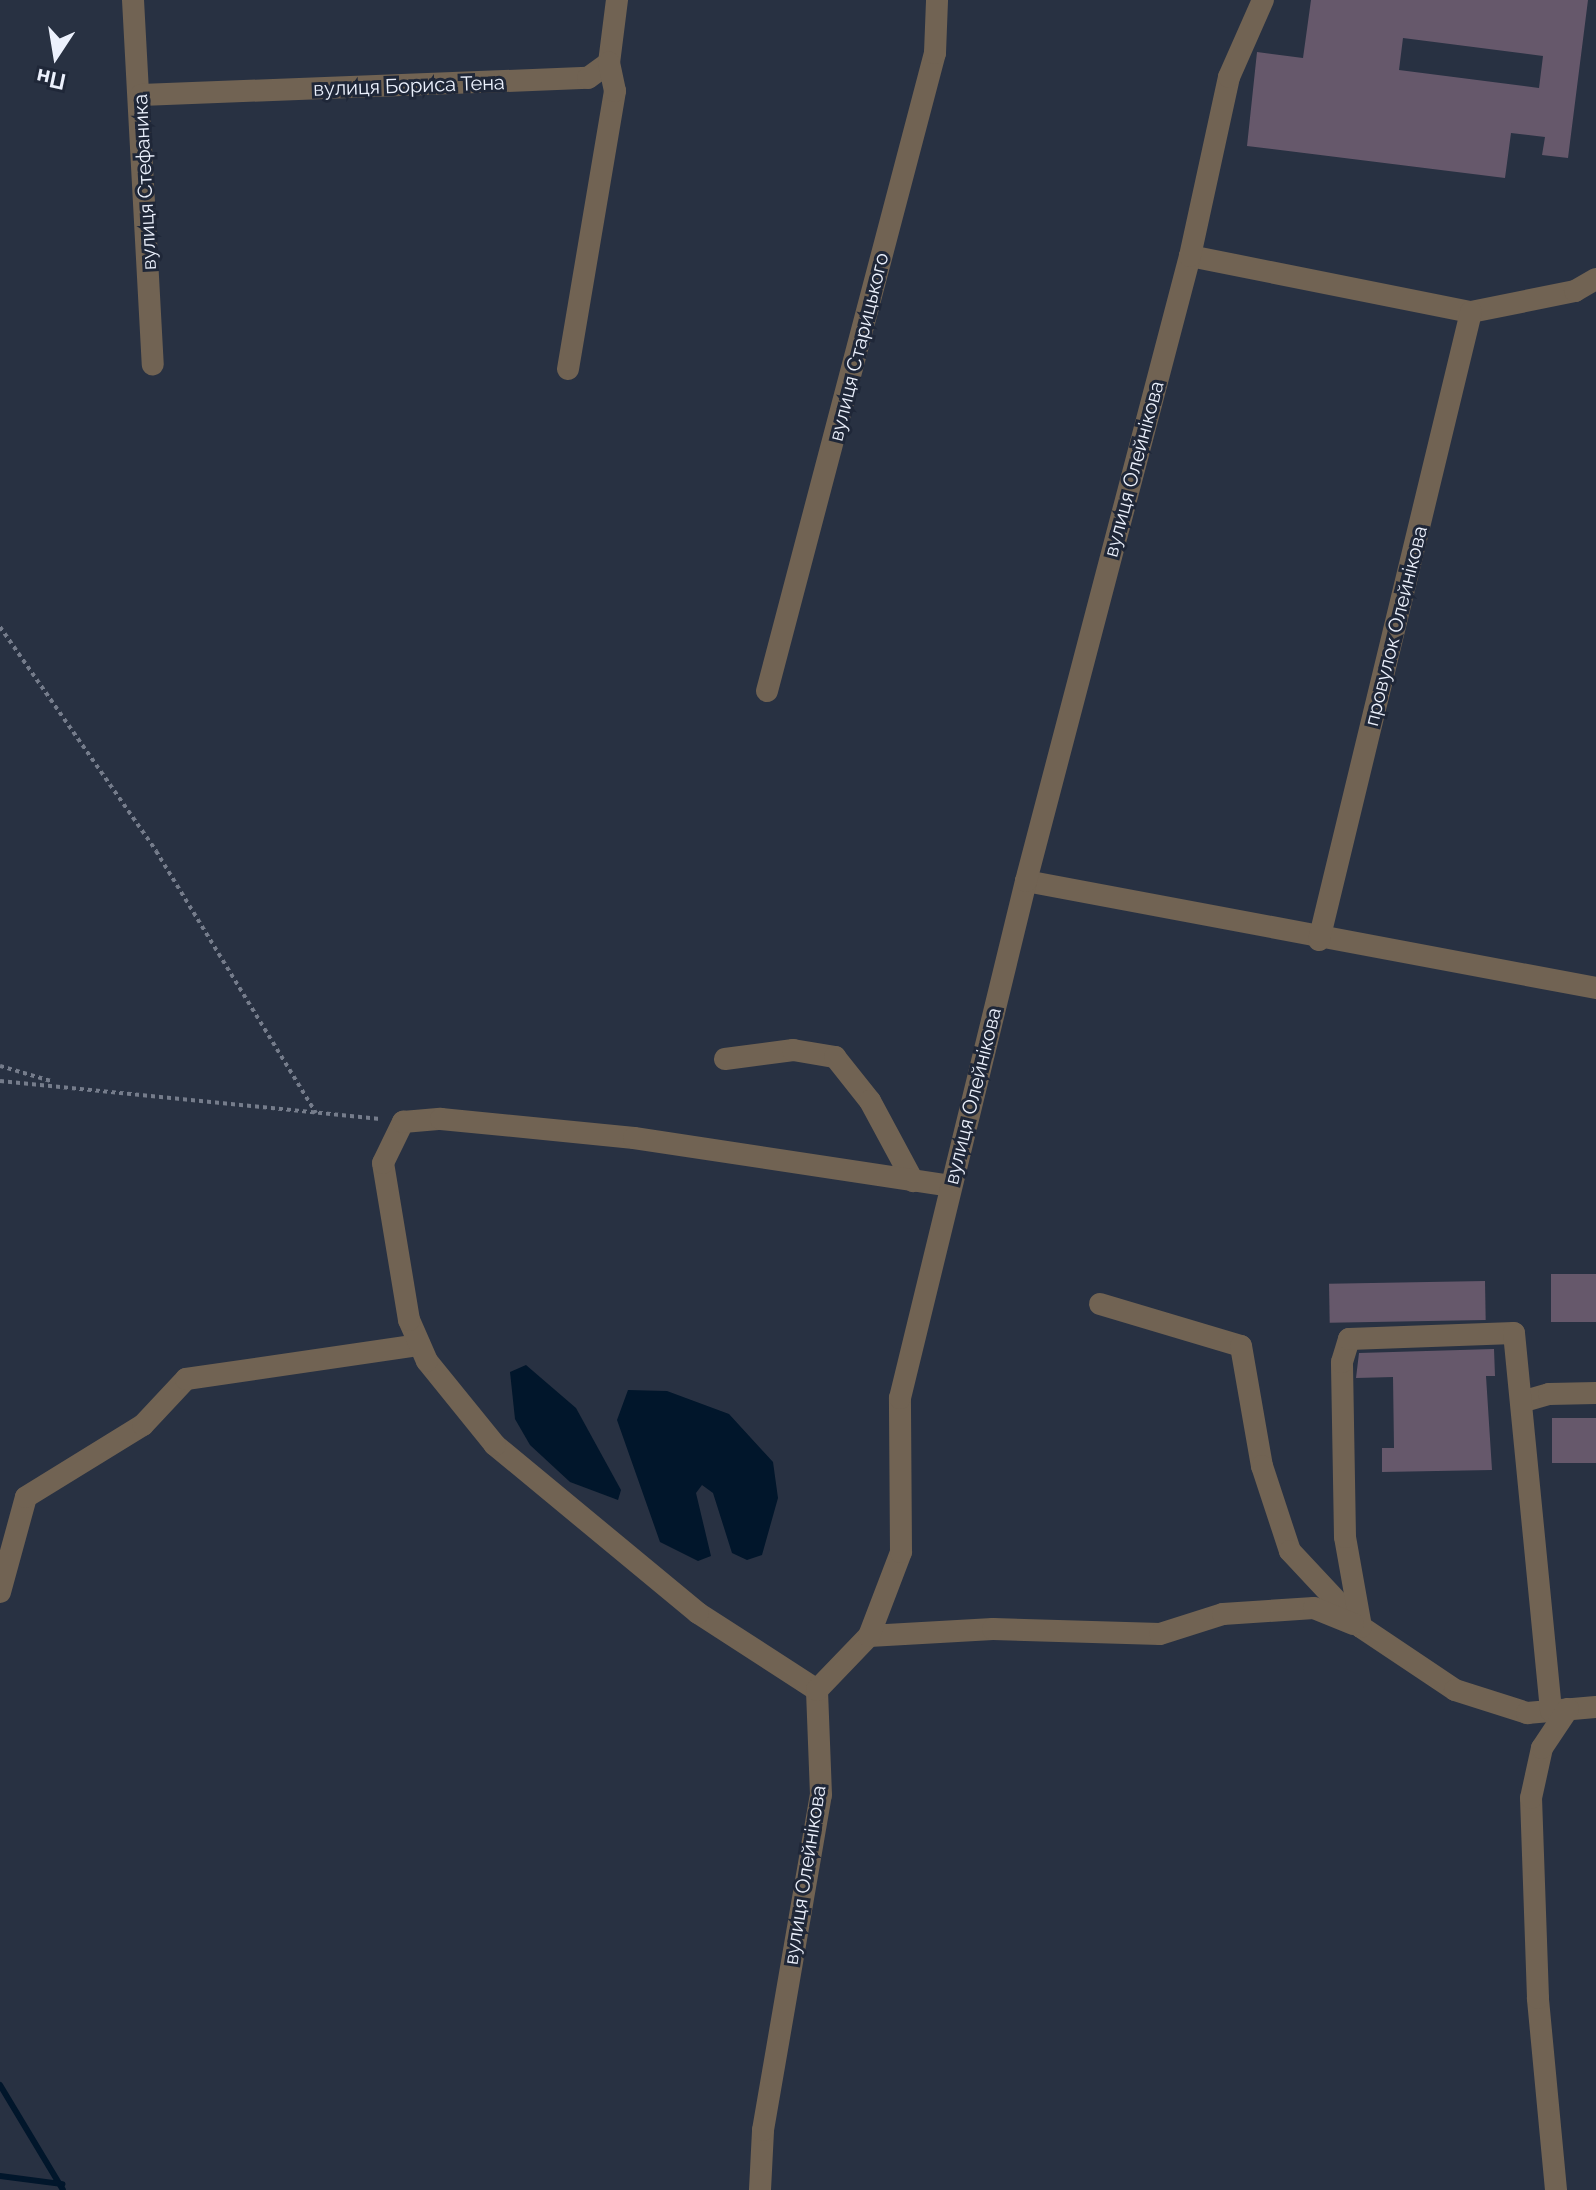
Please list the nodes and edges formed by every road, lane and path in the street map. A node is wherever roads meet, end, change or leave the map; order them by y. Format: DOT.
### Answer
graph roads {
  1 [pos="133,0"];
  2 [pos="617,0"];
  3 [pos="937,0"];
  4 [pos="1263,0"];
  5 [pos="609,63"];
  6 [pos="141,95"];
  7 [pos="1190,256"];
  8 [pos="1596,279"];
  9 [pos="1471,312"];
  10 [pos="153,364"];
  11 [pos="568,369"];
  12 [pos="0,627"];
  13 [pos="767,691"];
  14 [pos="1026,881"];
  15 [pos="1319,940"];
  16 [pos="1596,988"];
  17 [pos="725,1059"];
  18 [pos="0,1066"];
  19 [pos="0,1081"];
  20 [pos="61,1084"];
  21 [pos="316,1113"];
  22 [pos="403,1122"];
  23 [pos="913,1181"];
  24 [pos="950,1186"];
  25 [pos="1100,1304"];
  26 [pos="420,1345"];
  27 [pos="1596,1393"];
  28 [pos="1521,1402"];
  29 [pos="0,1592"];
  30 [pos="1361,1627"];
  31 [pos="869,1636"];
  32 [pos="817,1690"];
  33 [pos="1596,1707"];
  34 [pos="1559,1710"];
  35 [pos="760,2190"];
  36 [pos="1556,2190"];
  1 -- 6 [label="street, вулиця Стефаника"];
  2 -- 5 [label="street"];
  3 -- 13 [label="street, вулиця Старицького"];
  4 -- 7 [label="street, вулиця Олейнікова"];
  5 -- 6 [label="street, вулиця Бориса Тена"];
  5 -- 11 [label="street"];
  6 -- 10 [label="street, вулиця Стефаника"];
  7 -- 9 [label="street"];
  7 -- 14 [label="street, вулиця Олейнікова"];
  8 -- 9 [label="street"];
  9 -- 15 [label="street, провулок Олейнікова"];
  12 -- 21 [label="path"];
  14 -- 15 [label="street"];
  14 -- 24 [label="street, вулиця Олейнікова"];
  15 -- 16 [label="street"];
  17 -- 23 [label="street"];
  18 -- 20 [label="path"];
  19 -- 20 [label="path"];
  20 -- 21 [label="path"];
  21 -- 22 [label="path"];
  22 -- 23 [label="street"];
  22 -- 26 [label="street"];
  23 -- 24 [label="street"];
  24 -- 31 [label="street, вулиця Олейнікова"];
  25 -- 30 [label="street"];
  26 -- 29 [label="street"];
  26 -- 32 [label="street"];
  27 -- 28 [label="street"];
  28 -- 30 [label="street"];
  28 -- 34 [label="street"];
  30 -- 31 [label="street"];
  30 -- 34 [label="street"];
  31 -- 32 [label="street, вулиця Олейнікова"];
  32 -- 35 [label="street, вулиця Олейнікова"];
  33 -- 34 [label="street"];
  34 -- 36 [label="street"];
}
